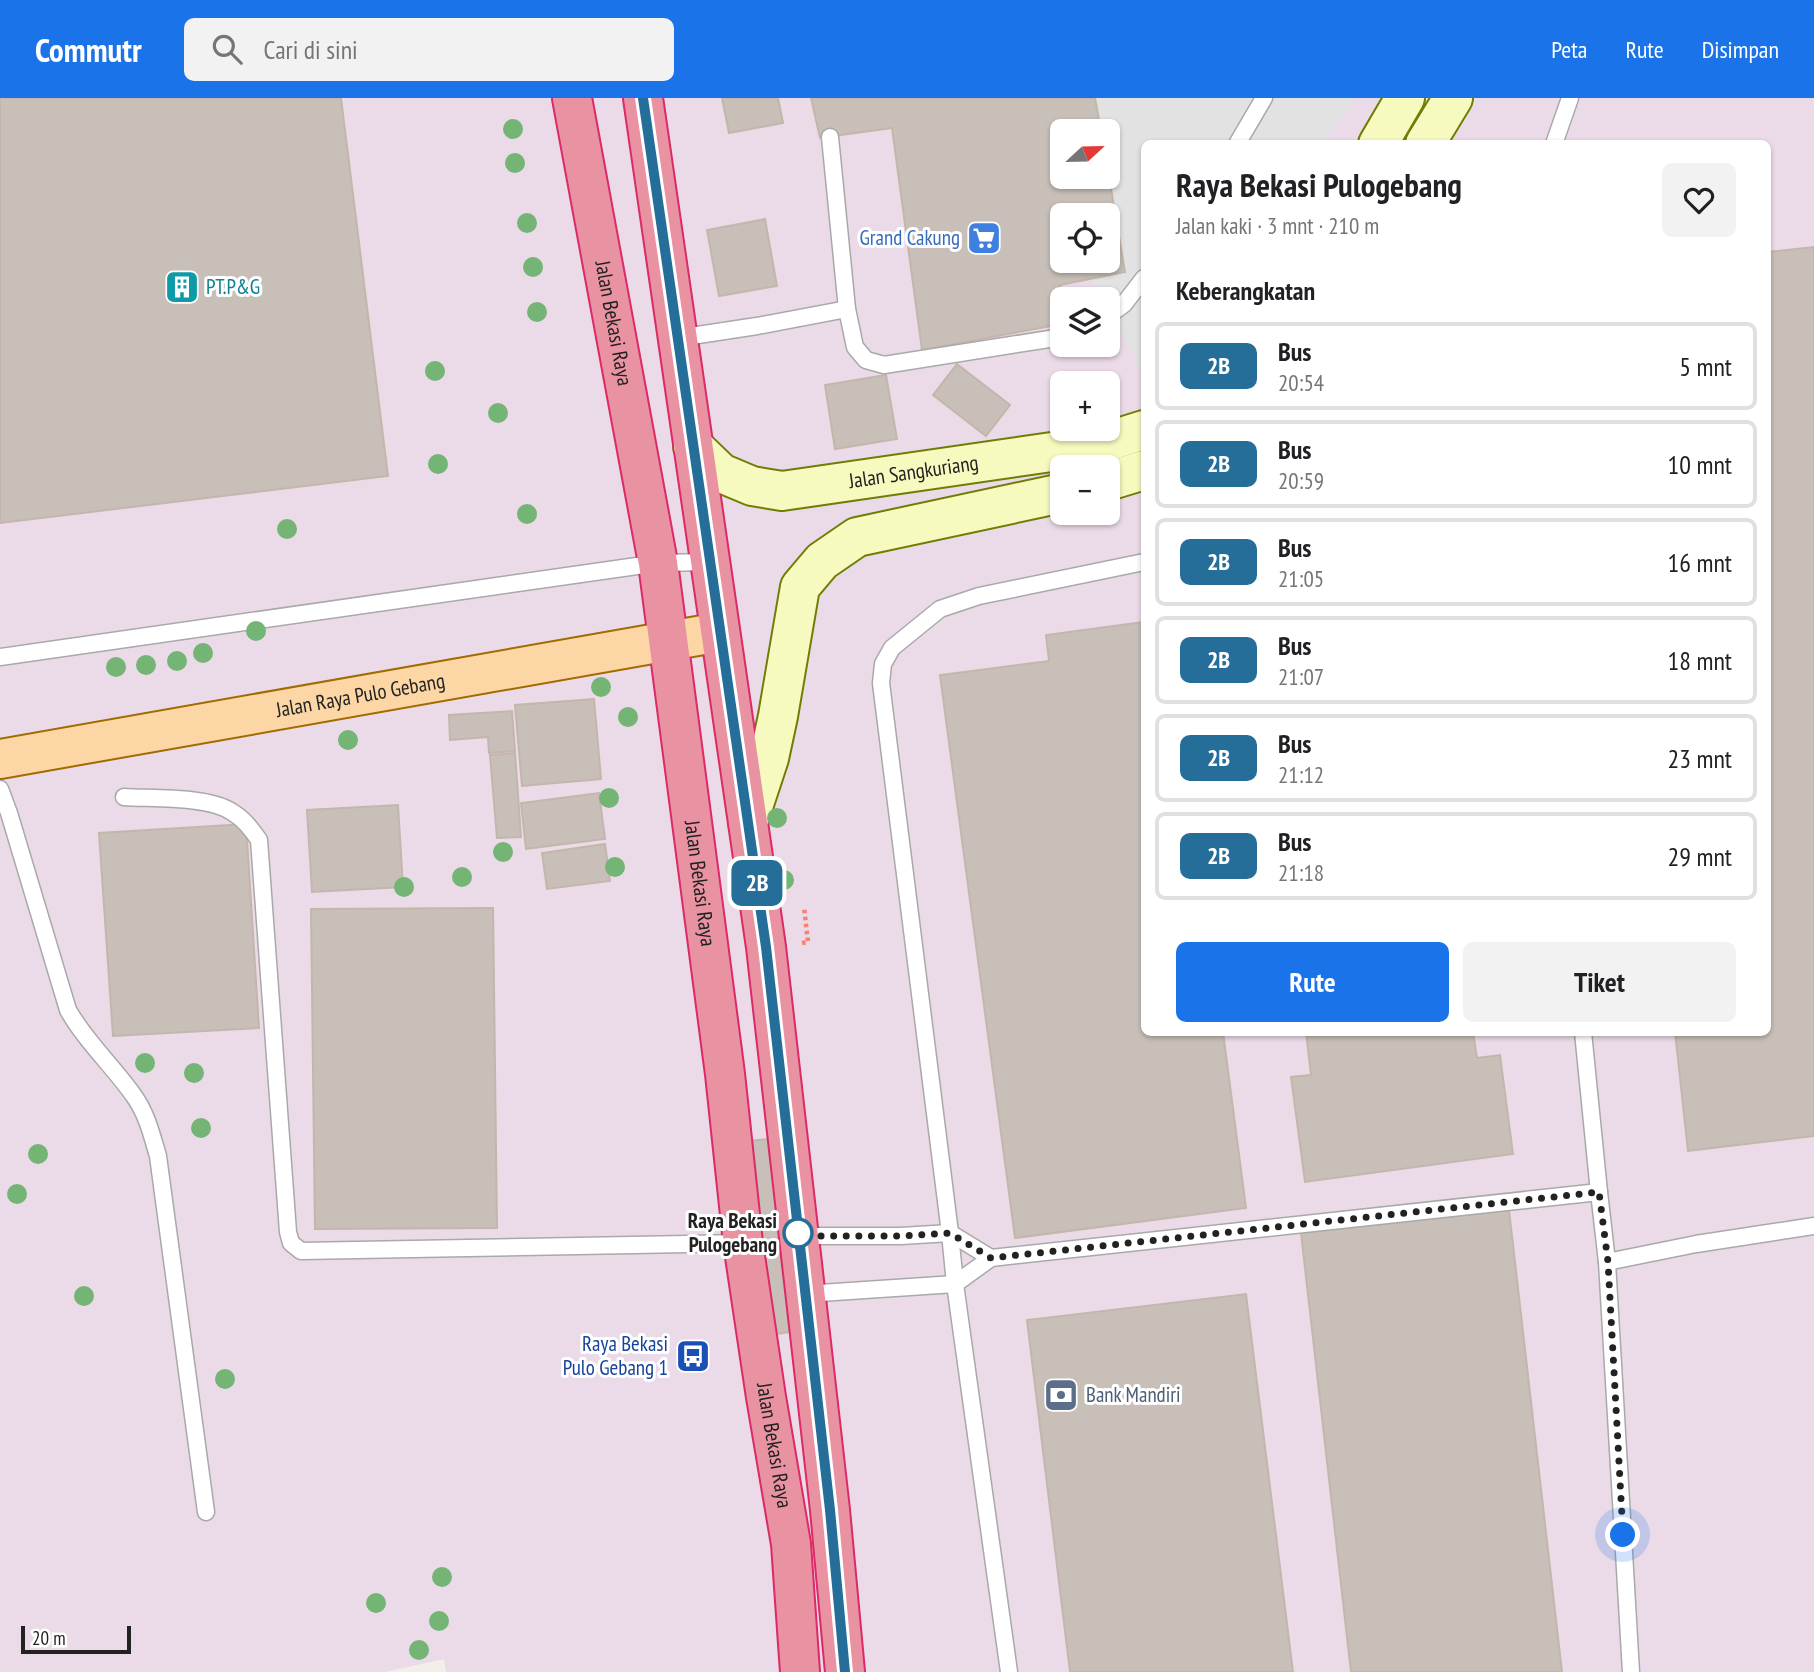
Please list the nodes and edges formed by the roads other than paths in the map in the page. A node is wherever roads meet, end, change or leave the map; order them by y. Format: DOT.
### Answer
graph roads {
  1 [pos="572,98"];
  2 [pos="643,98"];
  3 [pos="1264,98"];
  4 [pos="1405,98"];
  5 [pos="1453,98"];
  6 [pos="1570,98"];
  7 [pos="830,137"];
  8 [pos="1239,140"];
  9 [pos="1380,140"];
  10 [pos="1428,140"];
  11 [pos="1555,140"];
  12 [pos="1141,282"];
  13 [pos="1120,307"];
  14 [pos="847,309"];
  15 [pos="678,338"];
  16 [pos="1050,339"];
  17 [pos="1141,431"];
  18 [pos="694,446"];
  19 [pos="1141,471"];
  20 [pos="1120,477"];
  21 [pos="1050,496"];
  22 [pos="710,562"];
  23 [pos="1141,563"];
  24 [pos="658,564"];
  25 [pos="720,632"];
  26 [pos="667,641"];
  27 [pos="0,657"];
  28 [pos="0,760"];
  29 [pos="0,789"];
  30 [pos="124,797"];
  31 [pos="748,821"];
  32 [pos="1583,1036"];
  33 [pos="1599,1192"];
  34 [pos="1814,1226"];
  35 [pos="950,1233"];
  36 [pos="799,1236"];
  37 [pos="743,1243"];
  38 [pos="991,1258"];
  39 [pos="1608,1262"];
  40 [pos="955,1284"];
  41 [pos="805,1294"];
  42 [pos="206,1512"];
  43 [pos="832,1539"];
  44 [pos="791,1544"];
  45 [pos="800,1672"];
  46 [pos="845,1672"];
  47 [pos="1009,1672"];
  48 [pos="1630,1672"];
  1 -- 24 [label="highway, Jalan Bekasi Raya"];
  2 -- 15 [label="highway"];
  3 -- 8 [label="lane"];
  4 -- 9 [label="street"];
  5 -- 10 [label="street"];
  6 -- 11 [label="lane"];
  7 -- 14 [label="lane"];
  12 -- 13 [label="lane"];
  14 -- 15 [label="lane"];
  14 -- 16 [label="lane"];
  15 -- 18 [label="highway"];
  17 -- 18 [label="street, Jalan Sangkuriang"];
  18 -- 22 [label="highway"];
  19 -- 20 [label="street"];
  21 -- 31 [label="street"];
  22 -- 24 [label="lane"];
  22 -- 25 [label="highway"];
  23 -- 35 [label="lane"];
  24 -- 26 [label="highway, Jalan Bekasi Raya"];
  24 -- 27 [label="lane"];
  25 -- 26 [label="main road, Jalan Raya Pulo Gebang"];
  25 -- 31 [label="highway"];
  26 -- 28 [label="main road, Jalan Raya Pulo Gebang"];
  26 -- 37 [label="highway, Jalan Bekasi Raya"];
  29 -- 42 [label="lane"];
  30 -- 37 [label="lane"];
  31 -- 36 [label="highway"];
  32 -- 33 [label="lane"];
  33 -- 38 [label="lane"];
  33 -- 39 [label="lane"];
  34 -- 39 [label="lane"];
  35 -- 36 [label="lane"];
  35 -- 38 [label="lane"];
  35 -- 40 [label="lane"];
  36 -- 41 [label="highway"];
  37 -- 44 [label="highway, Jalan Bekasi Raya"];
  38 -- 40 [label="lane"];
  39 -- 48 [label="lane"];
  40 -- 41 [label="lane"];
  40 -- 47 [label="lane"];
  41 -- 43 [label="highway"];
  43 -- 44 [label="highway"];
  43 -- 46 [label="highway"];
  44 -- 45 [label="highway, Jalan Bekasi Raya"];
}
